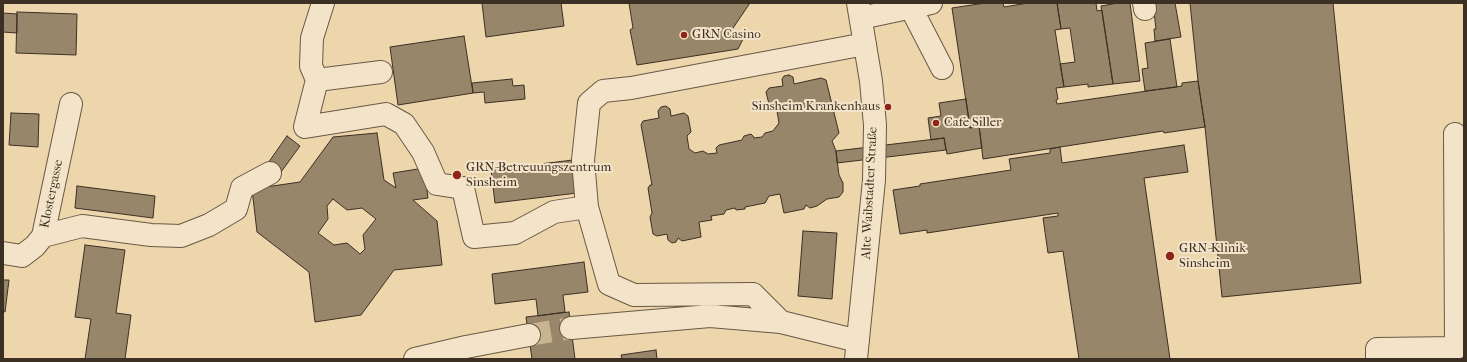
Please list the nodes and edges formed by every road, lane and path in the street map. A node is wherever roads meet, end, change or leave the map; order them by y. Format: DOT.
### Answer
graph roads {
  1 [pos="323,3"];
  2 [pos="921,6"];
  3 [pos="859,10"];
  4 [pos="865,44"];
  5 [pos="942,68"];
  6 [pos="381,72"];
  7 [pos="317,80"];
  8 [pos="71,104"];
  9 [pos="1455,134"];
  10 [pos="270,173"];
  11 [pos="587,207"];
  12 [pos="43,236"];
  13 [pos="3,253"];
  14 [pos="781,322"];
  15 [pos="571,328"];
  16 [pos="529,335"];
  17 [pos="857,350"];
  18 [pos="414,359"];
  19 [pos="1377,359"];
  1 -- 7 [label="street"];
  2 -- 3 [label="street"];
  2 -- 5 [label="street"];
  3 -- 4 [label="street, Alte Waibstadter Straße"];
  4 -- 11 [label="street"];
  4 -- 17 [label="street, Alte Waibstadter Straße"];
  6 -- 7 [label="street"];
  7 -- 11 [label="street"];
  8 -- 12 [label="street, Klostergasse"];
  9 -- 19 [label="street"];
  10 -- 12 [label="street"];
  11 -- 14 [label="street"];
  12 -- 13 [label="street, Klostergasse"];
  14 -- 15 [label="street"];
  14 -- 17 [label="street"];
  16 -- 18 [label="street"];
}
